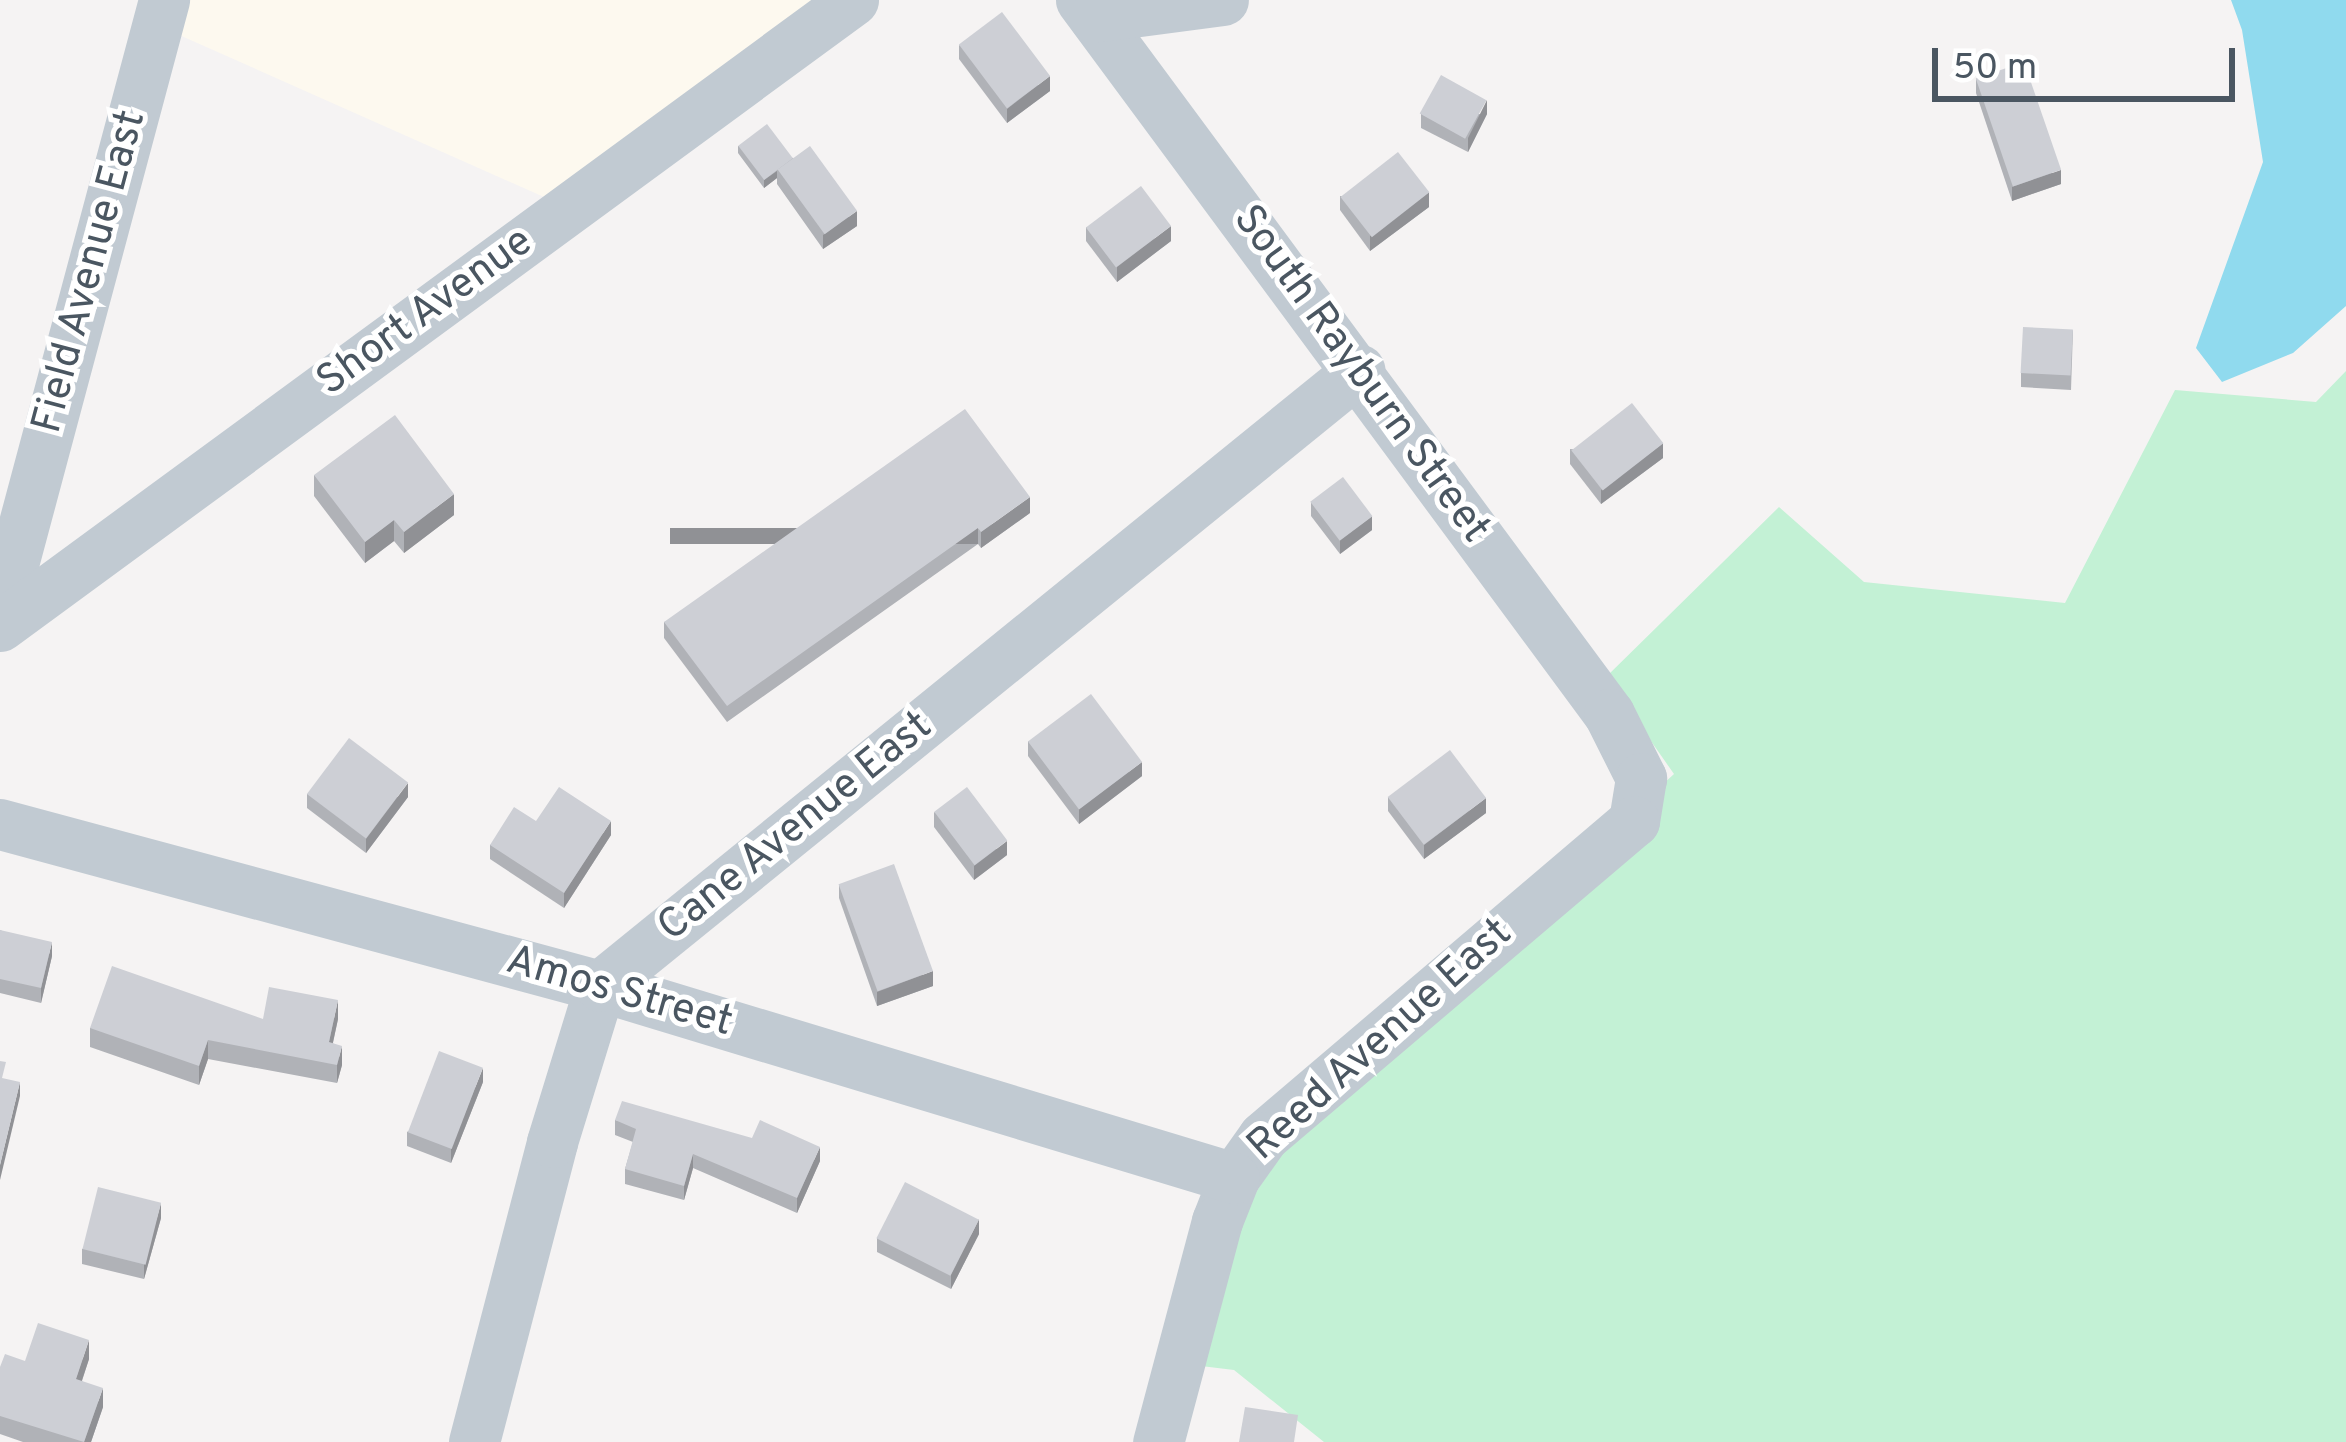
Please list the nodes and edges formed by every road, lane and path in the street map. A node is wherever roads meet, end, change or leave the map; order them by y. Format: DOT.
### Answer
graph roads {
  1 [pos="164,0"];
  2 [pos="853,0"];
  3 [pos="1222,0"];
  4 [pos="1088,9"];
  5 [pos="1359,370"];
  6 [pos="0,613"];
  7 [pos="0,626"];
  8 [pos="1631,755"];
  9 [pos="0,824"];
  10 [pos="600,986"];
  11 [pos="1234,1178"];
  12 [pos="474,1442"];
  13 [pos="1158,1442"];
  1 -- 6 [label="street, Field Avenue East"];
  2 -- 7 [label="street, Short Avenue"];
  3 -- 4 [label="street"];
  4 -- 5 [label="street, South Rayburn Street"];
  5 -- 8 [label="street, South Rayburn Street"];
  5 -- 10 [label="street, Cane Avenue East"];
  8 -- 11 [label="street, Reed Avenue East"];
  9 -- 10 [label="street, Amos Street"];
  10 -- 11 [label="street, Amos Street"];
  10 -- 12 [label="street"];
  11 -- 13 [label="street, Reed Avenue East"];
}
